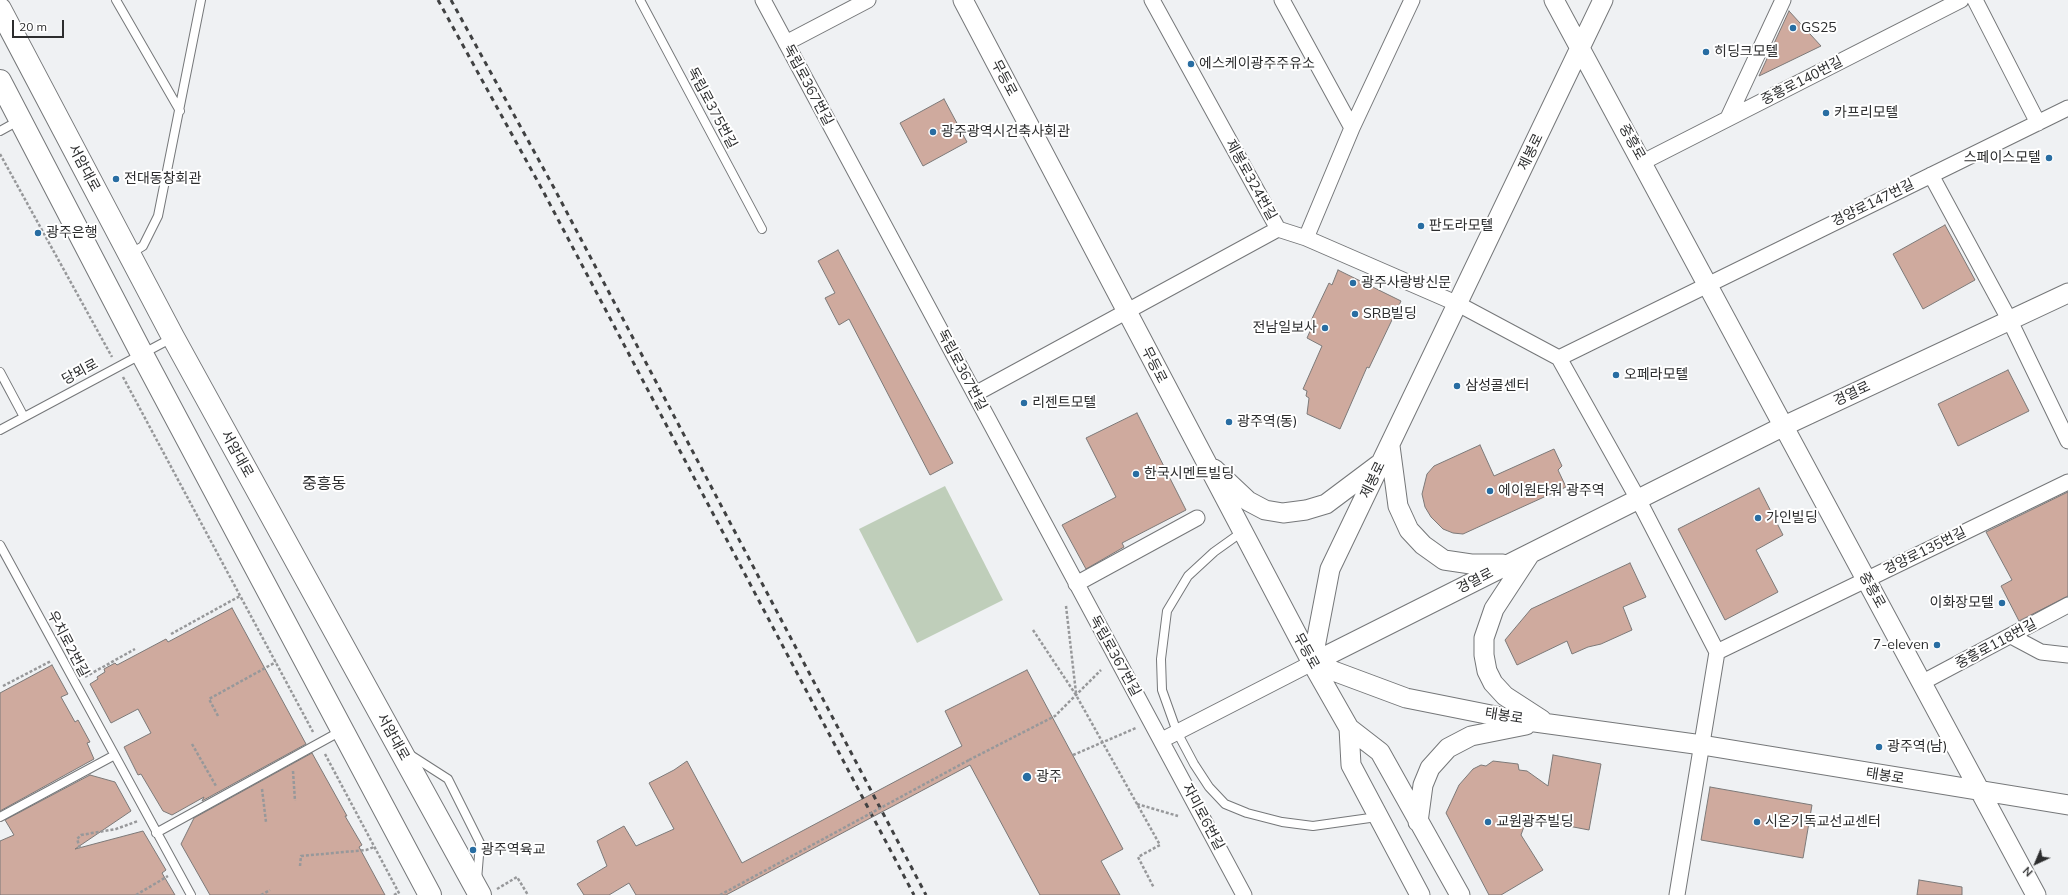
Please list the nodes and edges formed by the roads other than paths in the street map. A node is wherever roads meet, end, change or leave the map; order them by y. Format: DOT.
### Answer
graph roads {
  1 [pos="116,0"];
  2 [pos="201,0"];
  3 [pos="640,0"];
  4 [pos="763,0"];
  5 [pos="868,0"];
  6 [pos="963,0"];
  7 [pos="1282,0"];
  8 [pos="1412,0"];
  9 [pos="1554,0"];
  10 [pos="1603,0"];
  11 [pos="1783,0"];
  12 [pos="1961,0"];
  13 [pos="1975,0"];
  14 [pos="1154,1"];
  15 [pos="0,9"];
  16 [pos="786,43"];
  17 [pos="1580,49"];
  18 [pos="0,81"];
  19 [pos="2068,108"];
  20 [pos="180,111"];
  21 [pos="1728,118"];
  22 [pos="20,120"];
  23 [pos="2038,123"];
  24 [pos="1352,128"];
  25 [pos="0,131"];
  26 [pos="1643,162"];
  27 [pos="1931,175"];
  28 [pos="762,229"];
  29 [pos="1278,229"];
  30 [pos="1306,238"];
  31 [pos="129,255"];
  32 [pos="1708,284"];
  33 [pos="2068,293"];
  34 [pos="1458,304"];
  35 [pos="1127,313"];
  36 [pos="2010,321"];
  37 [pos="173,337"];
  38 [pos="142,354"];
  39 [pos="1559,358"];
  40 [pos="0,372"];
  41 [pos="975,394"];
  42 [pos="24,417"];
  43 [pos="1784,426"];
  44 [pos="0,430"];
  45 [pos="2068,441"];
  46 [pos="1386,454"];
  47 [pos="1203,459"];
  48 [pos="2068,482"];
  49 [pos="1638,499"];
  50 [pos="1197,518"];
  51 [pos="1242,532"];
  52 [pos="0,544"];
  53 [pos="1530,553"];
  54 [pos="1508,564"];
  55 [pos="1867,580"];
  56 [pos="1076,584"];
  57 [pos="2068,605"];
  58 [pos="2011,636"];
  59 [pos="1717,652"];
  60 [pos="2068,655"];
  61 [pos="1312,663"];
  62 [pos="1923,682"];
  63 [pos="1545,722"];
  64 [pos="1349,728"];
  65 [pos="343,731"];
  66 [pos="1177,732"];
  67 [pos="1162,740"];
  68 [pos="1702,745"];
  69 [pos="113,756"];
  70 [pos="1982,791"];
  71 [pos="2068,805"];
  72 [pos="1377,817"];
  73 [pos="0,818"];
  74 [pos="1418,822"];
  75 [pos="156,833"];
  76 [pos="483,892"];
  77 [pos="191,895"];
  78 [pos="430,895"];
  79 [pos="1244,895"];
  80 [pos="1420,895"];
  81 [pos="1460,895"];
  82 [pos="1677,895"];
  83 [pos="2036,895"];
  1 -- 20 [label="lane"];
  2 -- 20 [label="lane"];
  3 -- 28 [label="lane, 독립로375번길"];
  4 -- 16 [label="street, 독립로367번길"];
  5 -- 16 [label="street"];
  6 -- 35 [label="street, 무등로"];
  7 -- 24 [label="street"];
  8 -- 24 [label="street"];
  9 -- 17 [label="street, 중흥로"];
  10 -- 17 [label="street, 제봉로"];
  11 -- 21 [label="street"];
  12 -- 21 [label="street, 중흥로140번길"];
  13 -- 23 [label="street"];
  14 -- 29 [label="street, 제봉로324번길"];
  15 -- 31 [label="main road, 서암대로"];
  16 -- 41 [label="street, 독립로367번길"];
  17 -- 26 [label="street, 중흥로"];
  17 -- 34 [label="street, 제봉로"];
  18 -- 22 [label="main road"];
  19 -- 23 [label="street, 경양로147번길"];
  20 -- 31 [label="lane"];
  21 -- 26 [label="street, 중흥로140번길"];
  22 -- 25 [label="lane"];
  22 -- 38 [label="main road"];
  23 -- 27 [label="street, 경양로147번길"];
  24 -- 30 [label="street"];
  26 -- 32 [label="street, 중흥로"];
  27 -- 32 [label="street, 경양로147번길"];
  27 -- 36 [label="street"];
  29 -- 30 [label="street, 제봉로324번길"];
  29 -- 35 [label="street"];
  30 -- 34 [label="street, 제봉로324번길"];
  31 -- 37 [label="main road, 서암대로"];
  32 -- 39 [label="street"];
  32 -- 43 [label="street, 중흥로"];
  33 -- 36 [label="street, 경열로"];
  34 -- 39 [label="street"];
  34 -- 46 [label="street, 제봉로"];
  35 -- 41 [label="street"];
  35 -- 47 [label="street, 무등로"];
  36 -- 43 [label="street, 경열로"];
  36 -- 45 [label="street"];
  37 -- 38 [label="lane, 당뫼로"];
  37 -- 76 [label="main road, 서암대로"];
  38 -- 42 [label="lane, 당뫼로"];
  38 -- 65 [label="main road"];
  39 -- 49 [label="street"];
  40 -- 42 [label="lane"];
  41 -- 56 [label="street, 독립로367번길"];
  42 -- 44 [label="lane, 당뫼로"];
  43 -- 49 [label="street, 경열로"];
  43 -- 55 [label="street, 중흥로"];
  46 -- 47 [label="street"];
  46 -- 54 [label="street"];
  46 -- 61 [label="street, 제봉로"];
  47 -- 51 [label="street, 무등로"];
  48 -- 55 [label="street, 경양로135번길"];
  49 -- 53 [label="street, 경열로"];
  49 -- 59 [label="street"];
  50 -- 56 [label="street"];
  51 -- 61 [label="street, 무등로"];
  51 -- 66 [label="lane"];
  52 -- 69 [label="lane, 우치로2번길"];
  53 -- 54 [label="street, 경열로"];
  53 -- 63 [label="street"];
  54 -- 61 [label="street, 경열로"];
  55 -- 59 [label="street, 경양로135번길"];
  55 -- 62 [label="street, 중흥로"];
  56 -- 67 [label="street, 독립로367번길"];
  57 -- 58 [label="street, 중흥로118번길"];
  58 -- 60 [label="street"];
  58 -- 62 [label="street, 중흥로118번길"];
  59 -- 68 [label="street"];
  61 -- 63 [label="street, 태봉로"];
  61 -- 64 [label="street, 무등로"];
  61 -- 66 [label="street"];
  62 -- 70 [label="street, 중흥로"];
  63 -- 68 [label="street, 태봉로"];
  63 -- 74 [label="street"];
  64 -- 72 [label="street, 무등로"];
  64 -- 74 [label="street, 무등로"];
  65 -- 75 [label="lane"];
  65 -- 78 [label="main road"];
  66 -- 67 [label="street"];
  66 -- 72 [label="lane"];
  67 -- 79 [label="street, 자미로6번길"];
  68 -- 70 [label="street, 태봉로"];
  68 -- 82 [label="street"];
  69 -- 73 [label="lane"];
  69 -- 75 [label="lane, 우치로2번길"];
  70 -- 71 [label="street, 태봉로"];
  70 -- 83 [label="street, 중흥로"];
  72 -- 80 [label="street, 무등로"];
  74 -- 81 [label="street, 무등로"];
  75 -- 77 [label="lane, 우치로2번길"];
}
